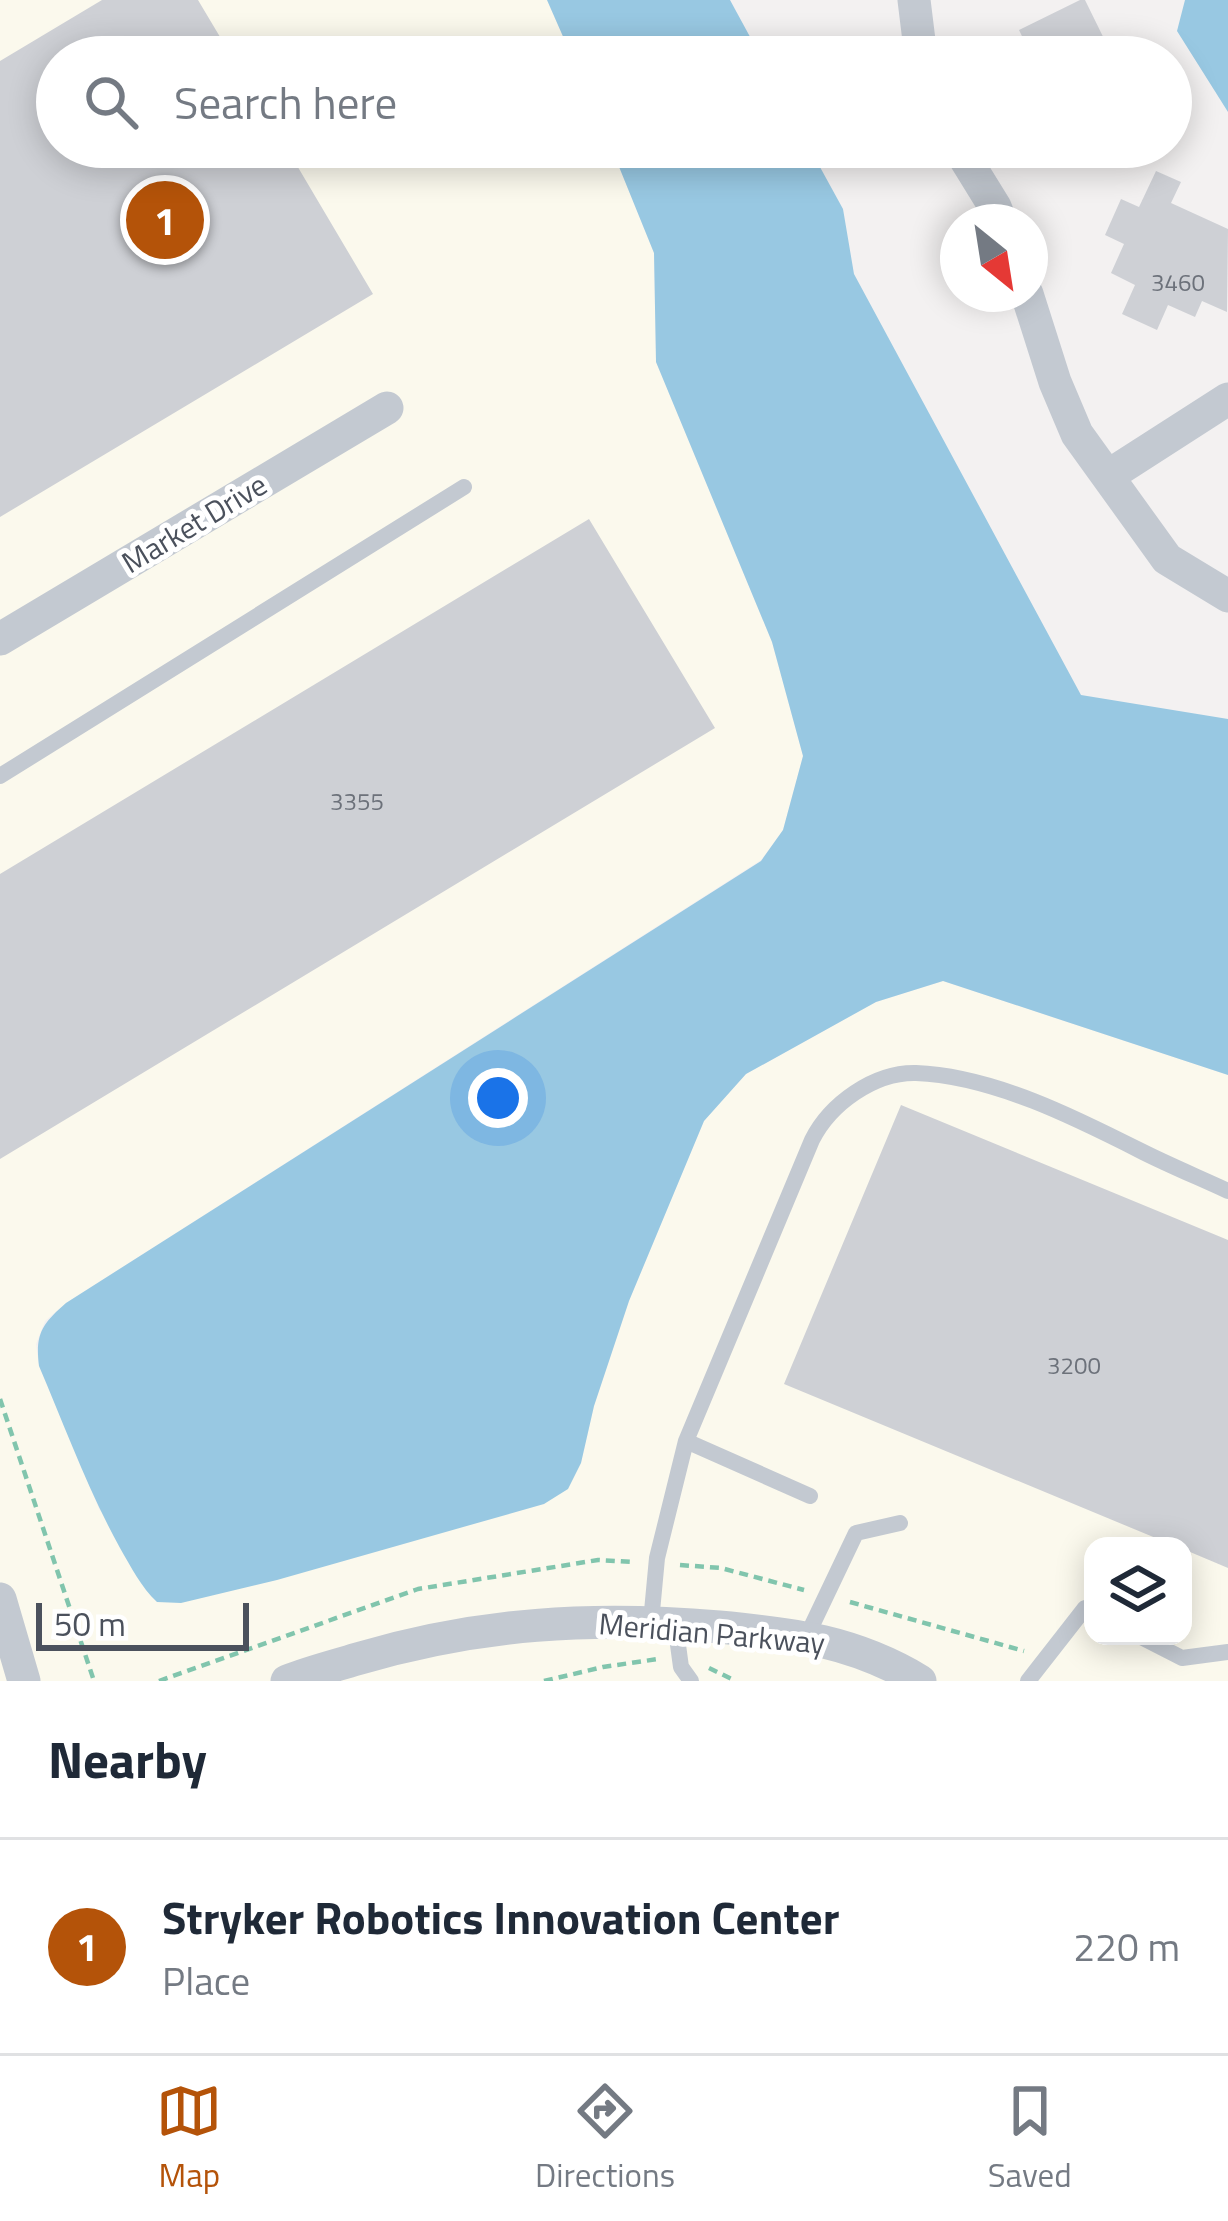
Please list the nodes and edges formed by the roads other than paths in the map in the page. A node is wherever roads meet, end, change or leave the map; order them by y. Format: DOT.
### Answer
graph roads {
  1 [pos="914,0"];
  2 [pos="918,36"];
  3 [pos="971,168"];
  4 [pos="993,204"];
  5 [pos="1033,312"];
  6 [pos="1228,399"];
  7 [pos="387,408"];
  8 [pos="1108,476"];
  9 [pos="464,487"];
  10 [pos="1228,596"];
  11 [pos="0,639"];
  12 [pos="0,776"];
  13 [pos="1228,1191"];
  14 [pos="686,1441"];
  15 [pos="810,1496"];
  16 [pos="900,1523"];
  17 [pos="0,1599"];
  18 [pos="1084,1609"];
  19 [pos="669,1634"];
  20 [pos="806,1638"];
  21 [pos="1156,1645"];
  22 [pos="1228,1652"];
  23 [pos="24,1681"];
  24 [pos="287,1681"];
  25 [pos="691,1681"];
  26 [pos="920,1681"];
  27 [pos="1028,1681"];
  1 -- 2 [label="street"];
  3 -- 4 [label="street"];
  5 -- 8 [label="street"];
  6 -- 8 [label="street"];
  7 -- 11 [label="street, Market Drive"];
  8 -- 10 [label="street"];
  9 -- 12 [label="lane"];
  13 -- 14 [label="lane"];
  14 -- 15 [label="lane"];
  14 -- 19 [label="lane"];
  16 -- 20 [label="lane"];
  17 -- 23 [label="street"];
  18 -- 27 [label="lane"];
  19 -- 20 [label="street, Meridian Parkway"];
  19 -- 24 [label="street, Meridian Parkway"];
  19 -- 25 [label="lane"];
  20 -- 26 [label="street, Meridian Parkway"];
  21 -- 22 [label="lane"];
}
